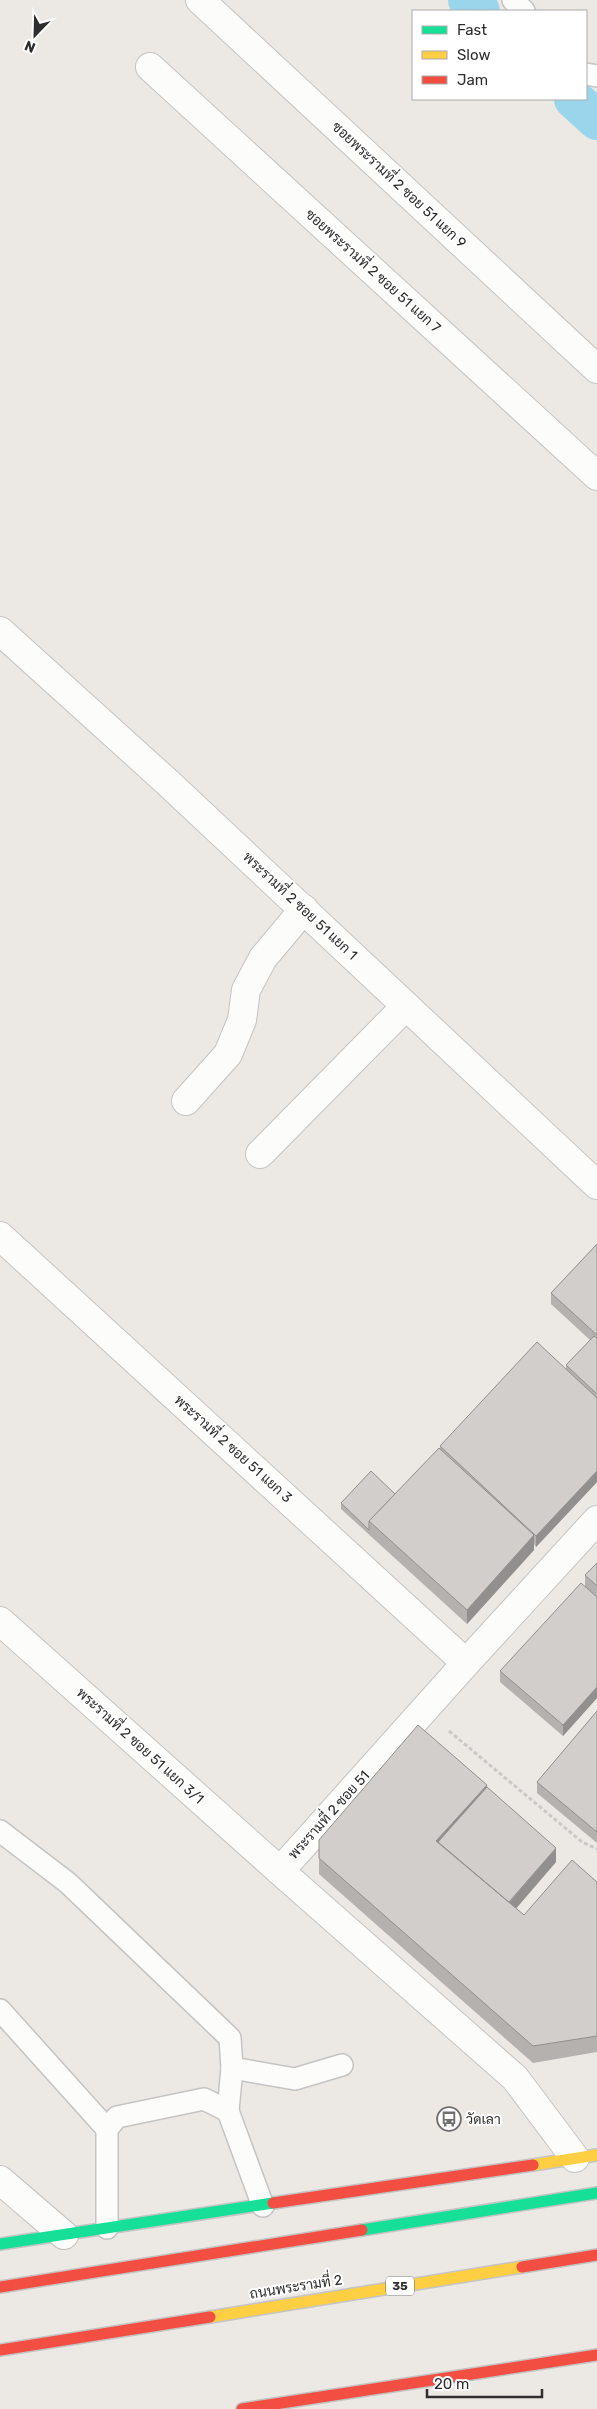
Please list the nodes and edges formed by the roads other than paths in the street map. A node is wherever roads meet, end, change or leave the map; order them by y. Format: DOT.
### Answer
graph roads {
  1 [pos="200,0"];
  2 [pos="512,0"];
  3 [pos="523,10"];
  4 [pos="150,67"];
  5 [pos="597,369"];
  6 [pos="597,476"];
  7 [pos="0,631"];
  8 [pos="304,909"];
  9 [pos="406,1006"];
  10 [pos="186,1101"];
  11 [pos="260,1154"];
  12 [pos="597,1185"];
  13 [pos="0,1236"];
  14 [pos="597,1520"];
  15 [pos="0,1621"];
  16 [pos="466,1663"];
  17 [pos="0,1830"];
  18 [pos="280,1871"];
  19 [pos="0,2010"];
  20 [pos="342,2065"];
  21 [pos="232,2068"];
  22 [pos="228,2111"];
  23 [pos="107,2130"];
  24 [pos="586,2157"];
  25 [pos="0,2180"];
  26 [pos="597,2192"];
  27 [pos="263,2206"];
  28 [pos="106,2228"];
  29 [pos="64,2234"];
  30 [pos="0,2244"];
  31 [pos="597,2255"];
  32 [pos="0,2286"];
  33 [pos="0,2350"];
  34 [pos="597,2355"];
  35 [pos="242,2409"];
  1 -- 5 [label="street, ซอยพระรามที่ 2 ซอย 51 แยก 9"];
  2 -- 3 [label="lane"];
  4 -- 6 [label="street, ซอยพระรามที่ 2 ซอย 51 แยก 7"];
  7 -- 8 [label="street, พระรามที่ 2 ซอย 51 แยก 1"];
  8 -- 9 [label="street, พระรามที่ 2 ซอย 51 แยก 1"];
  8 -- 10 [label="street"];
  9 -- 11 [label="street"];
  9 -- 12 [label="street, พระรามที่ 2 ซอย 51 แยก 1"];
  13 -- 16 [label="street, พระรามที่ 2 ซอย 51 แยก 3"];
  14 -- 16 [label="street, พระรามที่ 2 ซอย 51"];
  15 -- 18 [label="street, พระรามที่ 2 ซอย 51 แยก 3/1"];
  16 -- 18 [label="street, พระรามที่ 2 ซอย 51"];
  17 -- 21 [label="lane"];
  18 -- 24 [label="street, พระรามที่ 2 ซอย 51"];
  19 -- 23 [label="lane"];
  20 -- 21 [label="lane"];
  21 -- 22 [label="lane"];
  22 -- 23 [label="lane"];
  22 -- 27 [label="lane"];
  23 -- 28 [label="lane"];
  24 -- 27 [label="main road"];
  25 -- 29 [label="street"];
  26 -- 32 [label="main road"];
  27 -- 28 [label="main road"];
  28 -- 29 [label="main road"];
  29 -- 30 [label="main road"];
  31 -- 33 [label="main road, ถนนพระรามที่ 2 / 35"];
  34 -- 35 [label="main road"];
}
